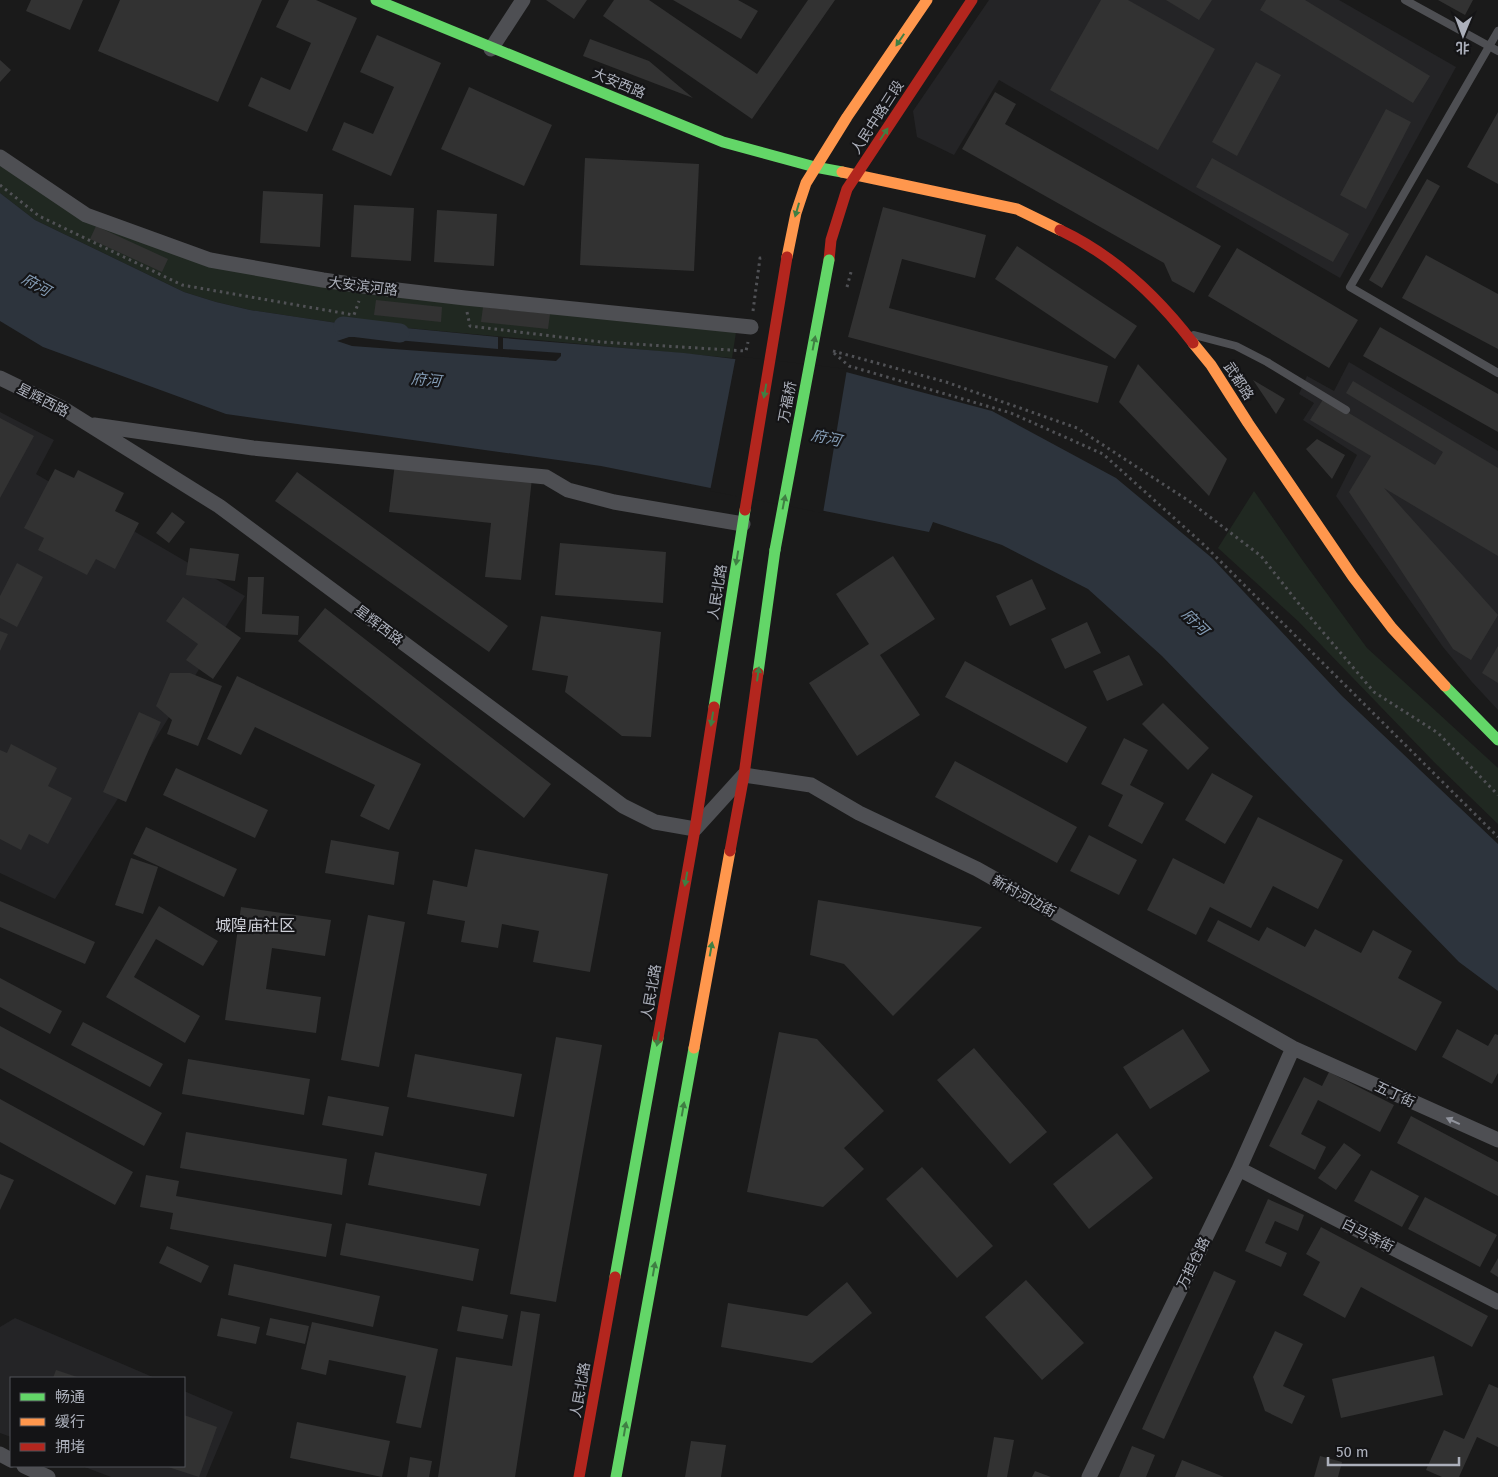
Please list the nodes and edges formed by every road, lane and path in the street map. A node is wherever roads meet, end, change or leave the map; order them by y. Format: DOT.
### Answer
graph roads {
  1 [pos="376,0"];
  2 [pos="524,0"];
  3 [pos="927,0"];
  4 [pos="972,0"];
  5 [pos="1405,0"];
  6 [pos="1498,31"];
  7 [pos="1489,46"];
  8 [pos="491,49"];
  9 [pos="1498,51"];
  10 [pos="0,157"];
  11 [pos="815,167"];
  12 [pos="857,174"];
  13 [pos="787,257"];
  14 [pos="769,260"];
  15 [pos="829,260"];
  16 [pos="842,270"];
  17 [pos="847,290"];
  18 [pos="464,298"];
  19 [pos="751,327"];
  20 [pos="1185,332"];
  21 [pos="834,342"];
  22 [pos="832,351"];
  23 [pos="1498,373"];
  24 [pos="0,378"];
  25 [pos="1346,410"];
  26 [pos="88,424"];
  27 [pos="744,517"];
  28 [pos="1498,740"];
  29 [pos="744,775"];
  30 [pos="1498,795"];
  31 [pos="695,829"];
  32 [pos="1498,836"];
  33 [pos="1293,1048"];
  34 [pos="1498,1140"];
  35 [pos="1239,1168"];
  36 [pos="1498,1302"];
  37 [pos="26,1467"];
  38 [pos="48,1477"];
  39 [pos="579,1477"];
  40 [pos="616,1477"];
  41 [pos="1089,1477"];
  1 -- 8 [label="main road, 大安西路"];
  2 -- 8 [label="street"];
  3 -- 11 [label="main road, 人民中路三段, one-way"];
  12 -- 4 [label="main road, 人民中路三段, one-way"];
  5 -- 7 [label="lane"];
  6 -- 7 [label="lane"];
  7 -- 9 [label="lane"];
  7 -- 23 [label="lane"];
  8 -- 11 [label="main road, 大安西路"];
  10 -- 18 [label="street, 大安滨河路"];
  11 -- 12 [label="main road, 大安西路"];
  11 -- 13 [label="main road, 人民中路三段, one-way"];
  12 -- 15 [label="main road, 人民中路三段"];
  12 -- 20 [label="main road, 武都路"];
  13 -- 27 [label="main road, 万福桥, one-way, bridge"];
  14 -- 19 [label="path"];
  29 -- 15 [label="main road, 万福桥, one-way, bridge"];
  16 -- 17 [label="path"];
  18 -- 19 [label="street, 大安滨河路"];
  18 -- 19 [label="path"];
  20 -- 25 [label="lane"];
  20 -- 28 [label="main road, 武都路"];
  21 -- 22 [label="path"];
  22 -- 30 [label="path"];
  22 -- 32 [label="path"];
  24 -- 26 [label="street, 星辉西路"];
  26 -- 27 [label="street"];
  26 -- 31 [label="street, 星辉西路"];
  27 -- 31 [label="main road, 人民北路, one-way"];
  29 -- 31 [label="street"];
  29 -- 33 [label="street, 新村河边街"];
  40 -- 29 [label="main road, one-way"];
  31 -- 39 [label="main road, 人民北路, one-way"];
  34 -- 33 [label="street, 五丁街, one-way"];
  33 -- 35 [label="street, 万担仓路"];
  35 -- 36 [label="street, 白马寺街"];
  35 -- 41 [label="street, 万担仓路"];
  37 -- 38 [label="street"];
}
